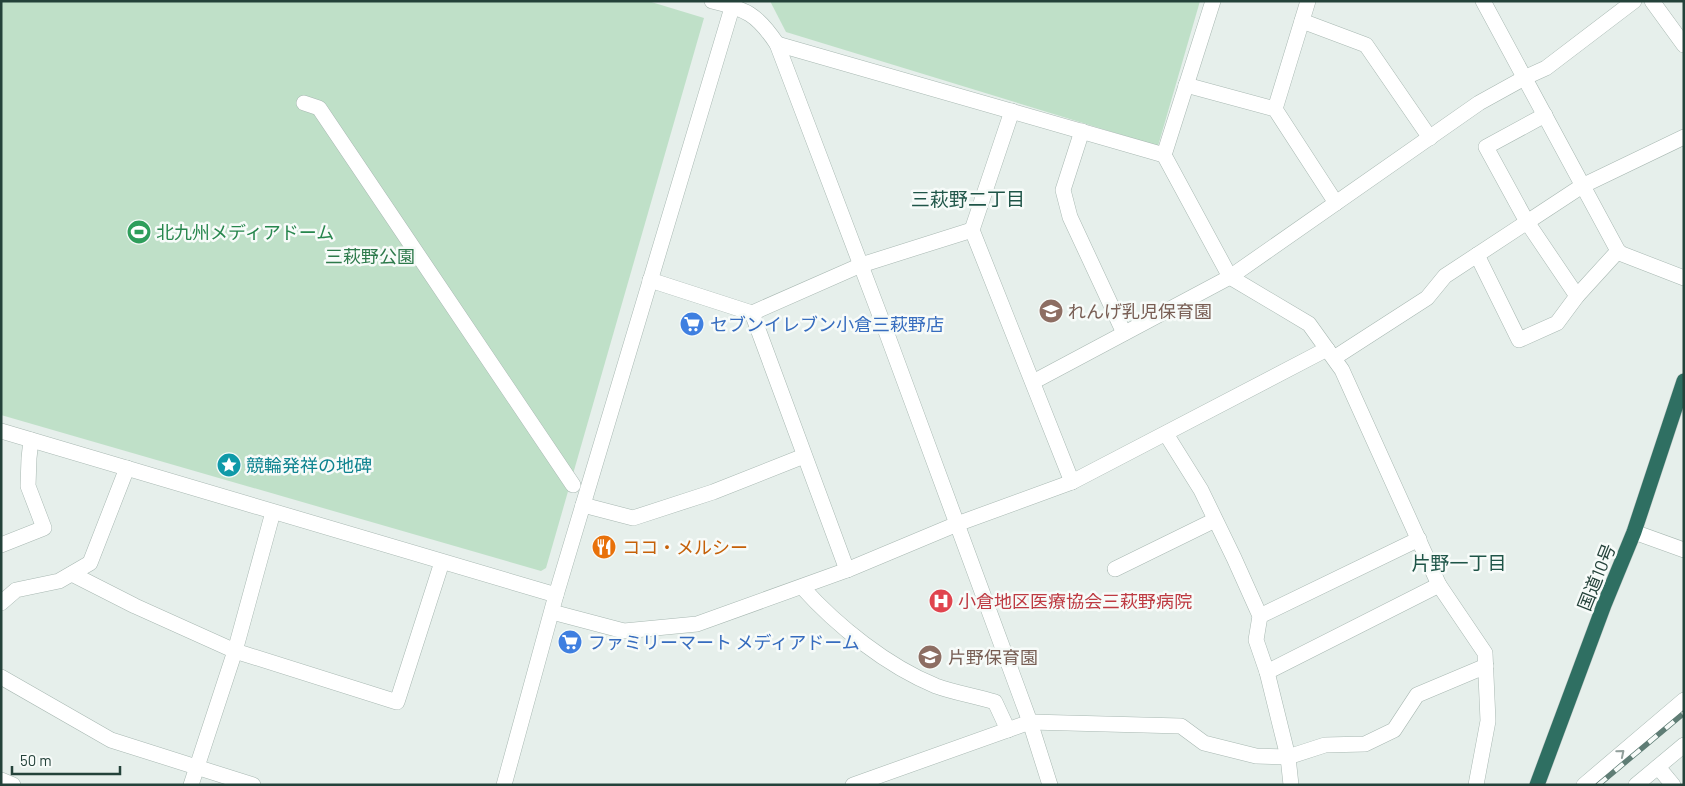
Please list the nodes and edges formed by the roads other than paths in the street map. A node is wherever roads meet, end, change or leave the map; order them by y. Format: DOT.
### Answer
graph roads {
  1 [pos="712,1"];
  2 [pos="1213,1"];
  3 [pos="1308,1"];
  4 [pos="1483,1"];
  5 [pos="1634,1"];
  6 [pos="1652,1"];
  7 [pos="733,4"];
  8 [pos="1302,21"];
  9 [pos="776,44"];
  10 [pos="1684,45"];
  11 [pos="1526,77"];
  12 [pos="1186,85"];
  13 [pos="304,103"];
  14 [pos="1275,109"];
  15 [pos="1012,111"];
  16 [pos="1545,115"];
  17 [pos="1082,131"];
  18 [pos="1684,137"];
  19 [pos="1430,138"];
  20 [pos="1164,155"];
  21 [pos="1582,186"];
  22 [pos="1336,203"];
  23 [pos="1527,222"];
  24 [pos="972,230"];
  25 [pos="1618,251"];
  26 [pos="1477,255"];
  27 [pos="860,265"];
  28 [pos="1230,277"];
  29 [pos="1684,278"];
  30 [pos="650,280"];
  31 [pos="1577,296"];
  32 [pos="752,313"];
  33 [pos="1124,333"];
  34 [pos="1331,354"];
  35 [pos="1034,382"];
  36 [pos="1684,382"];
  37 [pos="1,431"];
  38 [pos="1166,434"];
  39 [pos="31,440"];
  40 [pos="804,456"];
  41 [pos="127,468"];
  42 [pos="1072,482"];
  43 [pos="573,486"];
  44 [pos="583,505"];
  45 [pos="273,512"];
  46 [pos="1215,520"];
  47 [pos="957,524"];
  48 [pos="1634,532"];
  49 [pos="1419,539"];
  50 [pos="1,545"];
  51 [pos="1684,550"];
  52 [pos="442,562"];
  53 [pos="1115,569"];
  54 [pos="847,570"];
  55 [pos="72,574"];
  56 [pos="1439,585"];
  57 [pos="802,587"];
  58 [pos="556,595"];
  59 [pos="1,603"];
  60 [pos="552,612"];
  61 [pos="1260,616"];
  62 [pos="235,651"];
  63 [pos="1486,666"];
  64 [pos="1267,672"];
  65 [pos="1,678"];
  66 [pos="1684,700"];
  67 [pos="1030,722"];
  68 [pos="1008,730"];
  69 [pos="1684,745"];
  70 [pos="1288,757"];
  71 [pos="197,766"];
  72 [pos="1658,767"];
  73 [pos="1,780"];
  74 [pos="13,785"];
  75 [pos="191,785"];
  76 [pos="253,785"];
  77 [pos="504,785"];
  78 [pos="853,785"];
  79 [pos="1050,785"];
  80 [pos="1291,785"];
  81 [pos="1476,785"];
  82 [pos="1537,785"];
  83 [pos="1584,785"];
  84 [pos="1636,785"];
  85 [pos="1673,785"];
  1 -- 7 [label="street"];
  2 -- 12 [label="street"];
  3 -- 8 [label="street"];
  4 -- 11 [label="street"];
  5 -- 11 [label="street"];
  6 -- 10 [label="street"];
  7 -- 9 [label="street"];
  7 -- 30 [label="street"];
  8 -- 14 [label="street"];
  8 -- 19 [label="street"];
  9 -- 15 [label="street"];
  9 -- 27 [label="street"];
  11 -- 16 [label="street"];
  11 -- 19 [label="street"];
  12 -- 14 [label="street"];
  12 -- 20 [label="street"];
  13 -- 43 [label="street"];
  14 -- 22 [label="street"];
  15 -- 17 [label="street"];
  15 -- 24 [label="street"];
  16 -- 21 [label="street"];
  16 -- 23 [label="street"];
  17 -- 20 [label="street"];
  17 -- 33 [label="street"];
  18 -- 21 [label="street"];
  19 -- 22 [label="street"];
  20 -- 28 [label="street"];
  21 -- 23 [label="street"];
  21 -- 25 [label="street"];
  22 -- 28 [label="street"];
  23 -- 26 [label="street"];
  23 -- 31 [label="street"];
  24 -- 27 [label="street"];
  24 -- 35 [label="street"];
  25 -- 29 [label="street"];
  25 -- 31 [label="street"];
  26 -- 31 [label="street"];
  26 -- 34 [label="street"];
  27 -- 32 [label="street"];
  27 -- 47 [label="street"];
  28 -- 33 [label="street"];
  28 -- 34 [label="street"];
  30 -- 32 [label="street"];
  30 -- 44 [label="street"];
  32 -- 40 [label="street"];
  33 -- 35 [label="street"];
  34 -- 38 [label="street"];
  34 -- 49 [label="street"];
  35 -- 42 [label="street"];
  36 -- 48 [label="highway, 国道10号"];
  37 -- 39 [label="street"];
  38 -- 42 [label="street"];
  38 -- 46 [label="street"];
  39 -- 41 [label="street"];
  39 -- 50 [label="street"];
  40 -- 44 [label="street"];
  40 -- 54 [label="street"];
  41 -- 45 [label="street"];
  41 -- 55 [label="street"];
  42 -- 47 [label="street"];
  44 -- 58 [label="street"];
  45 -- 52 [label="street"];
  45 -- 62 [label="street"];
  46 -- 53 [label="street"];
  46 -- 61 [label="street"];
  47 -- 54 [label="street"];
  47 -- 67 [label="street"];
  48 -- 51 [label="street"];
  48 -- 82 [label="highway, 国道10号"];
  49 -- 56 [label="street"];
  49 -- 61 [label="street"];
  52 -- 58 [label="street"];
  52 -- 62 [label="street"];
  54 -- 57 [label="street"];
  55 -- 59 [label="street"];
  55 -- 62 [label="street"];
  56 -- 63 [label="street"];
  56 -- 64 [label="street"];
  57 -- 60 [label="street"];
  57 -- 68 [label="street"];
  58 -- 60 [label="street"];
  60 -- 77 [label="street"];
  61 -- 64 [label="street"];
  62 -- 71 [label="street"];
  63 -- 70 [label="street"];
  63 -- 81 [label="street"];
  64 -- 70 [label="street"];
  65 -- 71 [label="street"];
  83 -- 66 [label="street, one-way"];
  67 -- 68 [label="street"];
  67 -- 70 [label="street"];
  67 -- 79 [label="street"];
  68 -- 78 [label="street"];
  69 -- 72 [label="street"];
  70 -- 80 [label="street"];
  71 -- 75 [label="street"];
  71 -- 76 [label="street"];
  72 -- 84 [label="street"];
  72 -- 85 [label="street"];
  73 -- 74 [label="street"];
}
